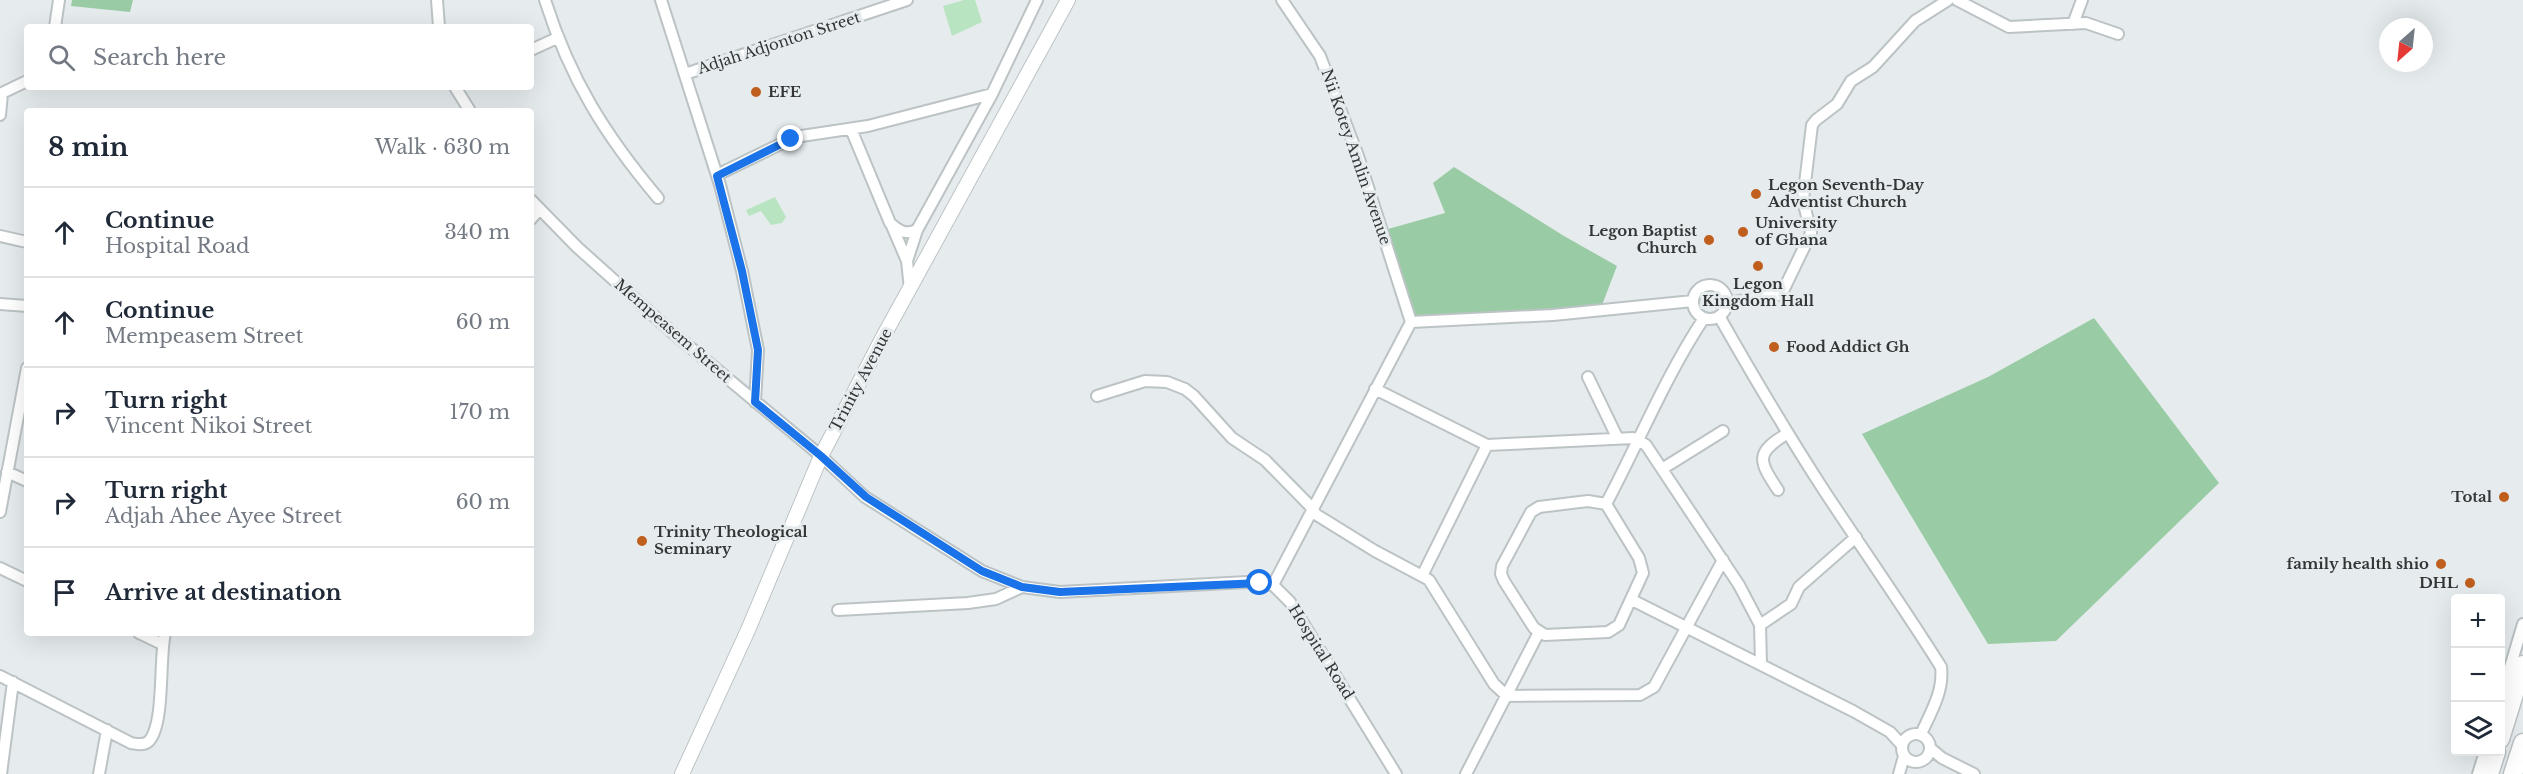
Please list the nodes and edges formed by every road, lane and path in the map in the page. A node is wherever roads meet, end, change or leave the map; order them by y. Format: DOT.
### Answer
graph roads {
  1 [pos="59,0"];
  2 [pos="436,0"];
  3 [pos="545,0"];
  4 [pos="661,0"];
  5 [pos="907,0"];
  6 [pos="1037,0"];
  7 [pos="1068,0"];
  8 [pos="1282,0"];
  9 [pos="1948,0"];
  10 [pos="1957,0"];
  11 [pos="2082,0"];
  12 [pos="55,24"];
  13 [pos="439,24"];
  14 [pos="2073,24"];
  15 [pos="2118,34"];
  16 [pos="557,38"];
  17 [pos="534,49"];
  18 [pos="685,74"];
  19 [pos="24,82"];
  20 [pos="457,90"];
  21 [pos="1,94"];
  22 [pos="992,94"];
  23 [pos="468,108"];
  24 [pos="0,115"];
  25 [pos="851,129"];
  26 [pos="717,176"];
  27 [pos="658,198"];
  28 [pos="534,203"];
  29 [pos="540,209"];
  30 [pos="534,216"];
  31 [pos="890,223"];
  32 [pos="913,232"];
  33 [pos="0,236"];
  34 [pos="24,241"];
  35 [pos="907,261"];
  36 [pos="910,289"];
  37 [pos="1693,301"];
  38 [pos="1727,303"];
  39 [pos="0,304"];
  40 [pos="24,306"];
  41 [pos="1719,316"];
  42 [pos="1704,318"];
  43 [pos="1411,322"];
  44 [pos="1588,377"];
  45 [pos="24,388"];
  46 [pos="1375,389"];
  47 [pos="1097,396"];
  48 [pos="755,402"];
  49 [pos="1723,431"];
  50 [pos="1788,433"];
  51 [pos="1617,437"];
  52 [pos="1640,440"];
  53 [pos="1487,445"];
  54 [pos="821,456"];
  55 [pos="1662,469"];
  56 [pos="7,472"];
  57 [pos="24,480"];
  58 [pos="1778,490"];
  59 [pos="1606,504"];
  60 [pos="1313,511"];
  61 [pos="0,512"];
  62 [pos="1856,537"];
  63 [pos="1723,560"];
  64 [pos="0,568"];
  65 [pos="1422,576"];
  66 [pos="24,580"];
  67 [pos="1273,585"];
  68 [pos="1022,587"];
  69 [pos="1632,600"];
  70 [pos="838,610"];
  71 [pos="2523,624"];
  72 [pos="1760,625"];
  73 [pos="1688,627"];
  74 [pos="1539,632"];
  75 [pos="163,638"];
  76 [pos="1761,664"];
  77 [pos="2523,665"];
  78 [pos="0,676"];
  79 [pos="13,682"];
  80 [pos="2505,684"];
  81 [pos="1507,696"];
  82 [pos="2505,723"];
  83 [pos="107,730"];
  84 [pos="1920,734"];
  85 [pos="1904,740"];
  86 [pos="2523,743"];
  87 [pos="1928,753"];
  88 [pos="2484,756"];
  89 [pos="2495,756"];
  90 [pos="1908,759"];
  91 [pos="1,774"];
  92 [pos="99,774"];
  93 [pos="682,774"];
  94 [pos="1396,774"];
  95 [pos="1466,774"];
  96 [pos="1901,774"];
  97 [pos="1974,774"];
  98 [pos="2478,774"];
  99 [pos="2489,774"];
  100 [pos="2513,774"];
  1 -- 12 [label="street"];
  2 -- 13 [label="street"];
  3 -- 16 [label="street"];
  4 -- 18 [label="street"];
  5 -- 18 [label="street, Adjah Adjonton Street"];
  6 -- 22 [label="street"];
  7 -- 36 [label="street, Trinity Avenue"];
  8 -- 43 [label="street, Nii Kotey Amlin Avenue"];
  9 -- 38 [label="street"];
  10 -- 14 [label="street"];
  11 -- 14 [label="street"];
  14 -- 15 [label="street"];
  16 -- 17 [label="street"];
  16 -- 27 [label="street"];
  18 -- 26 [label="street"];
  19 -- 21 [label="street"];
  20 -- 23 [label="street"];
  21 -- 24 [label="street"];
  22 -- 25 [label="street"];
  22 -- 32 [label="street"];
  25 -- 26 [label="street"];
  25 -- 31 [label="street"];
  26 -- 48 [label="street"];
  28 -- 29 [label="street, Mempeasem Street"];
  29 -- 30 [label="street"];
  29 -- 48 [label="street, Mempeasem Street"];
  31 -- 32 [label="street"];
  31 -- 35 [label="street"];
  32 -- 35 [label="street"];
  33 -- 34 [label="street"];
  35 -- 36 [label="street"];
  36 -- 54 [label="street, Trinity Avenue"];
  37 -- 38 [label="street"];
  37 -- 42 [label="street"];
  37 -- 43 [label="street"];
  38 -- 41 [label="street"];
  39 -- 40 [label="street"];
  41 -- 42 [label="street"];
  41 -- 50 [label="street"];
  42 -- 52 [label="street"];
  43 -- 46 [label="street"];
  44 -- 51 [label="street"];
  45 -- 56 [label="street"];
  46 -- 53 [label="street"];
  46 -- 60 [label="street"];
  47 -- 60 [label="street"];
  48 -- 54 [label="street, Mempeasem Street"];
  49 -- 55 [label="street"];
  50 -- 58 [label="street"];
  50 -- 62 [label="street"];
  51 -- 52 [label="street"];
  51 -- 53 [label="street"];
  52 -- 55 [label="street"];
  52 -- 59 [label="street"];
  53 -- 65 [label="street"];
  54 -- 68 [label="street"];
  54 -- 93 [label="street, Trinity Avenue"];
  55 -- 63 [label="street"];
  56 -- 57 [label="street"];
  56 -- 61 [label="street"];
  59 -- 69 [label="street"];
  59 -- 74 [label="street"];
  60 -- 65 [label="street"];
  60 -- 67 [label="street"];
  62 -- 72 [label="street"];
  62 -- 84 [label="street"];
  63 -- 72 [label="street"];
  63 -- 73 [label="street"];
  64 -- 66 [label="street"];
  65 -- 81 [label="street"];
  67 -- 68 [label="street"];
  67 -- 94 [label="street, Hospital Road"];
  68 -- 70 [label="street"];
  69 -- 73 [label="street"];
  69 -- 74 [label="street"];
  71 -- 80 [label="street"];
  72 -- 76 [label="street"];
  73 -- 76 [label="street"];
  73 -- 81 [label="street"];
  74 -- 81 [label="street"];
  75 -- 83 [label="street"];
  76 -- 85 [label="street"];
  77 -- 82 [label="highway"];
  78 -- 79 [label="street"];
  79 -- 83 [label="street"];
  79 -- 91 [label="street"];
  81 -- 95 [label="street"];
  83 -- 92 [label="street"];
  84 -- 85 [label="street"];
  84 -- 87 [label="street"];
  85 -- 90 [label="street"];
  86 -- 100 [label="highway"];
  87 -- 90 [label="street"];
  87 -- 97 [label="street"];
  88 -- 98 [label="street"];
  89 -- 99 [label="highway"];
  90 -- 96 [label="street"];
}
